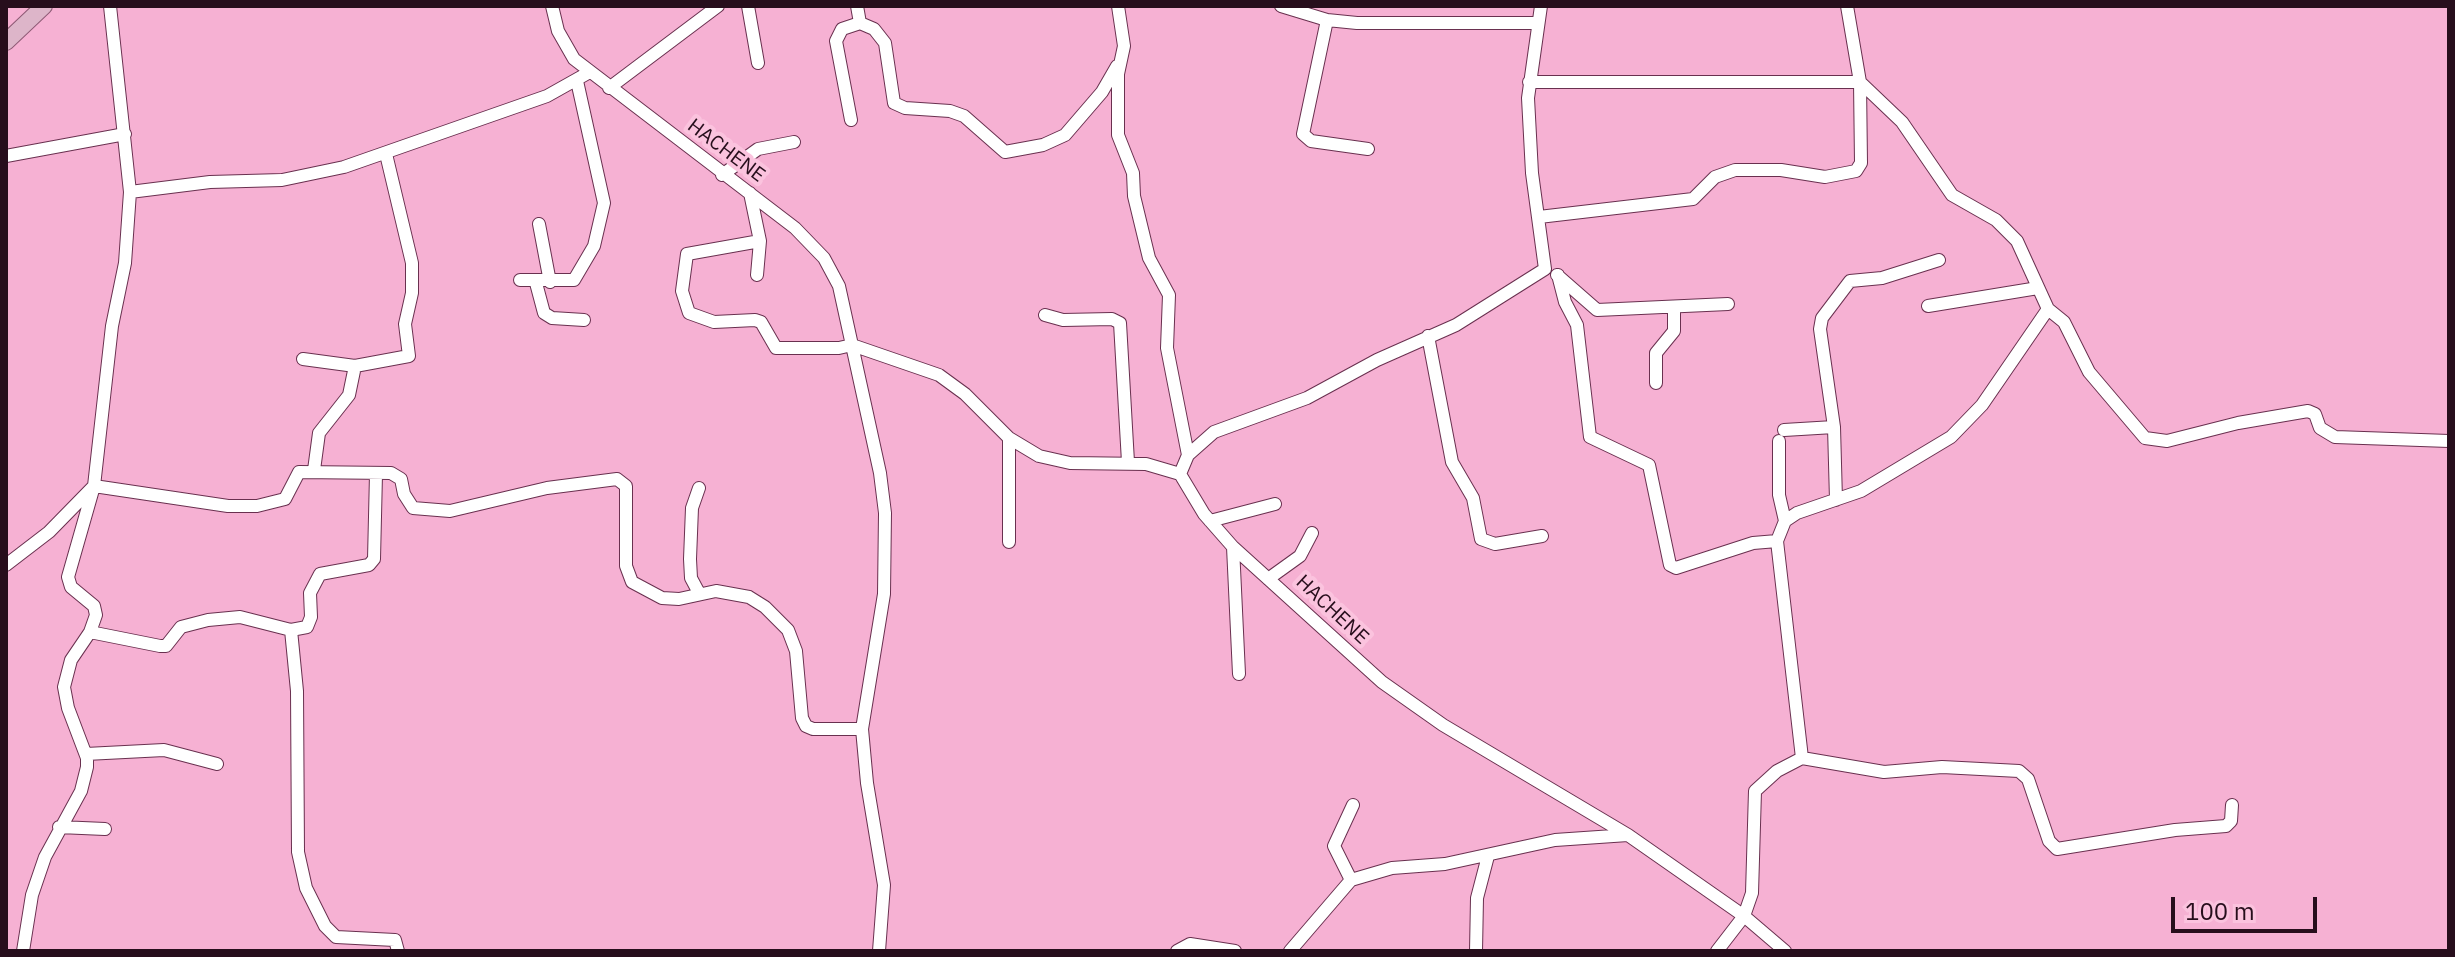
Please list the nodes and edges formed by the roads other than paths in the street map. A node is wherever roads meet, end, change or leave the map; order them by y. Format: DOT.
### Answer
graph roads {
  1 [pos="44,6"];
  2 [pos="110,6"];
  3 [pos="552,6"];
  4 [pos="718,6"];
  5 [pos="748,6"];
  6 [pos="857,6"];
  7 [pos="1118,6"];
  8 [pos="1281,6"];
  9 [pos="1541,6"];
  10 [pos="1847,6"];
  11 [pos="1327,20"];
  12 [pos="860,23"];
  13 [pos="1538,23"];
  14 [pos="6,42"];
  15 [pos="1121,61"];
  16 [pos="758,63"];
  17 [pos="588,73"];
  18 [pos="577,81"];
  19 [pos="1529,82"];
  20 [pos="1860,82"];
  21 [pos="609,88"];
  22 [pos="851,120"];
  23 [pos="125,134"];
  24 [pos="794,142"];
  25 [pos="1368,149"];
  26 [pos="386,154"];
  27 [pos="6,156"];
  28 [pos="722,175"];
  29 [pos="130,192"];
  30 [pos="750,193"];
  31 [pos="1539,217"];
  32 [pos="539,224"];
  33 [pos="760,241"];
  34 [pos="1939,260"];
  35 [pos="1545,269"];
  36 [pos="757,275"];
  37 [pos="1558,275"];
  38 [pos="520,280"];
  39 [pos="543,283"];
  40 [pos="2038,288"];
  41 [pos="1728,304"];
  42 [pos="1928,306"];
  43 [pos="1674,308"];
  44 [pos="2048,309"];
  45 [pos="1045,315"];
  46 [pos="584,320"];
  47 [pos="1428,336"];
  48 [pos="852,345"];
  49 [pos="303,359"];
  50 [pos="355,366"];
  51 [pos="1656,383"];
  52 [pos="1834,427"];
  53 [pos="1009,438"];
  54 [pos="2449,441"];
  55 [pos="1188,455"];
  56 [pos="1128,462"];
  57 [pos="314,470"];
  58 [pos="376,474"];
  59 [pos="1180,474"];
  60 [pos="94,486"];
  61 [pos="699,488"];
  62 [pos="1836,500"];
  63 [pos="1275,504"];
  64 [pos="1210,521"];
  65 [pos="1785,521"];
  66 [pos="1312,533"];
  67 [pos="1542,536"];
  68 [pos="1777,541"];
  69 [pos="1009,542"];
  70 [pos="1233,547"];
  71 [pos="6,565"];
  72 [pos="1268,579"];
  73 [pos="699,593"];
  74 [pos="291,630"];
  75 [pos="90,632"];
  76 [pos="1239,674"];
  77 [pos="862,729"];
  78 [pos="86,754"];
  79 [pos="1802,758"];
  80 [pos="217,764"];
  81 [pos="1353,805"];
  82 [pos="2232,805"];
  83 [pos="59,827"];
  84 [pos="105,829"];
  85 [pos="1628,835"];
  86 [pos="1488,856"];
  87 [pos="1351,880"];
  88 [pos="1744,916"];
  89 [pos="23,951"];
  90 [pos="398,951"];
  91 [pos="879,951"];
  92 [pos="1177,951"];
  93 [pos="1235,951"];
  94 [pos="1290,951"];
  95 [pos="1476,951"];
  96 [pos="1717,951"];
  97 [pos="1785,951"];
  1 -- 14 [label="main road"];
  2 -- 23 [label="street"];
  3 -- 17 [label="street, HACHENE"];
  4 -- 21 [label="street"];
  5 -- 16 [label="street"];
  6 -- 12 [label="street"];
  7 -- 15 [label="street"];
  8 -- 11 [label="street"];
  9 -- 13 [label="street"];
  10 -- 20 [label="street"];
  11 -- 13 [label="street"];
  11 -- 25 [label="street"];
  12 -- 15 [label="street"];
  12 -- 22 [label="street"];
  13 -- 19 [label="street"];
  15 -- 55 [label="street"];
  17 -- 18 [label="street"];
  17 -- 21 [label="street, HACHENE"];
  18 -- 26 [label="street"];
  18 -- 39 [label="street"];
  19 -- 20 [label="street"];
  19 -- 31 [label="street"];
  20 -- 31 [label="street"];
  20 -- 40 [label="street"];
  21 -- 28 [label="street, HACHENE"];
  23 -- 27 [label="street"];
  23 -- 29 [label="street"];
  24 -- 28 [label="street"];
  26 -- 29 [label="street"];
  26 -- 50 [label="street"];
  28 -- 30 [label="street, HACHENE"];
  29 -- 60 [label="street"];
  30 -- 33 [label="street"];
  30 -- 48 [label="street, HACHENE"];
  31 -- 35 [label="street"];
  32 -- 39 [label="street"];
  33 -- 36 [label="street"];
  33 -- 48 [label="street"];
  34 -- 52 [label="street"];
  35 -- 37 [label="street"];
  35 -- 47 [label="street"];
  37 -- 43 [label="street"];
  37 -- 68 [label="street"];
  38 -- 39 [label="street"];
  39 -- 46 [label="street"];
  40 -- 42 [label="street"];
  40 -- 44 [label="street"];
  41 -- 43 [label="street"];
  43 -- 51 [label="street"];
  44 -- 54 [label="street"];
  44 -- 62 [label="street"];
  45 -- 56 [label="street"];
  47 -- 55 [label="street"];
  47 -- 67 [label="street"];
  48 -- 53 [label="street"];
  48 -- 77 [label="street, HACHENE"];
  49 -- 50 [label="street"];
  50 -- 57 [label="street"];
  52 -- 62 [label="street"];
  52 -- 65 [label="street"];
  53 -- 56 [label="street"];
  53 -- 69 [label="street"];
  55 -- 59 [label="street"];
  56 -- 59 [label="street"];
  57 -- 58 [label="street"];
  57 -- 60 [label="street"];
  58 -- 73 [label="street"];
  58 -- 74 [label="street"];
  59 -- 64 [label="street, HACHENE"];
  60 -- 71 [label="street"];
  60 -- 75 [label="street"];
  61 -- 73 [label="street"];
  62 -- 65 [label="street"];
  63 -- 64 [label="street"];
  64 -- 70 [label="street, HACHENE"];
  65 -- 68 [label="street"];
  66 -- 72 [label="street"];
  68 -- 79 [label="street"];
  70 -- 72 [label="street, HACHENE"];
  70 -- 76 [label="street"];
  72 -- 85 [label="street, HACHENE"];
  73 -- 77 [label="street"];
  74 -- 75 [label="street"];
  74 -- 90 [label="street"];
  75 -- 78 [label="street"];
  77 -- 91 [label="street, HACHENE"];
  78 -- 80 [label="street"];
  78 -- 83 [label="street"];
  79 -- 82 [label="street"];
  79 -- 88 [label="street"];
  81 -- 87 [label="street"];
  83 -- 84 [label="street"];
  83 -- 89 [label="street"];
  85 -- 86 [label="street"];
  85 -- 88 [label="street, HACHENE"];
  86 -- 87 [label="street"];
  86 -- 95 [label="street"];
  87 -- 94 [label="street"];
  88 -- 96 [label="street"];
  88 -- 97 [label="street, HACHENE"];
  92 -- 93 [label="street"];
}
